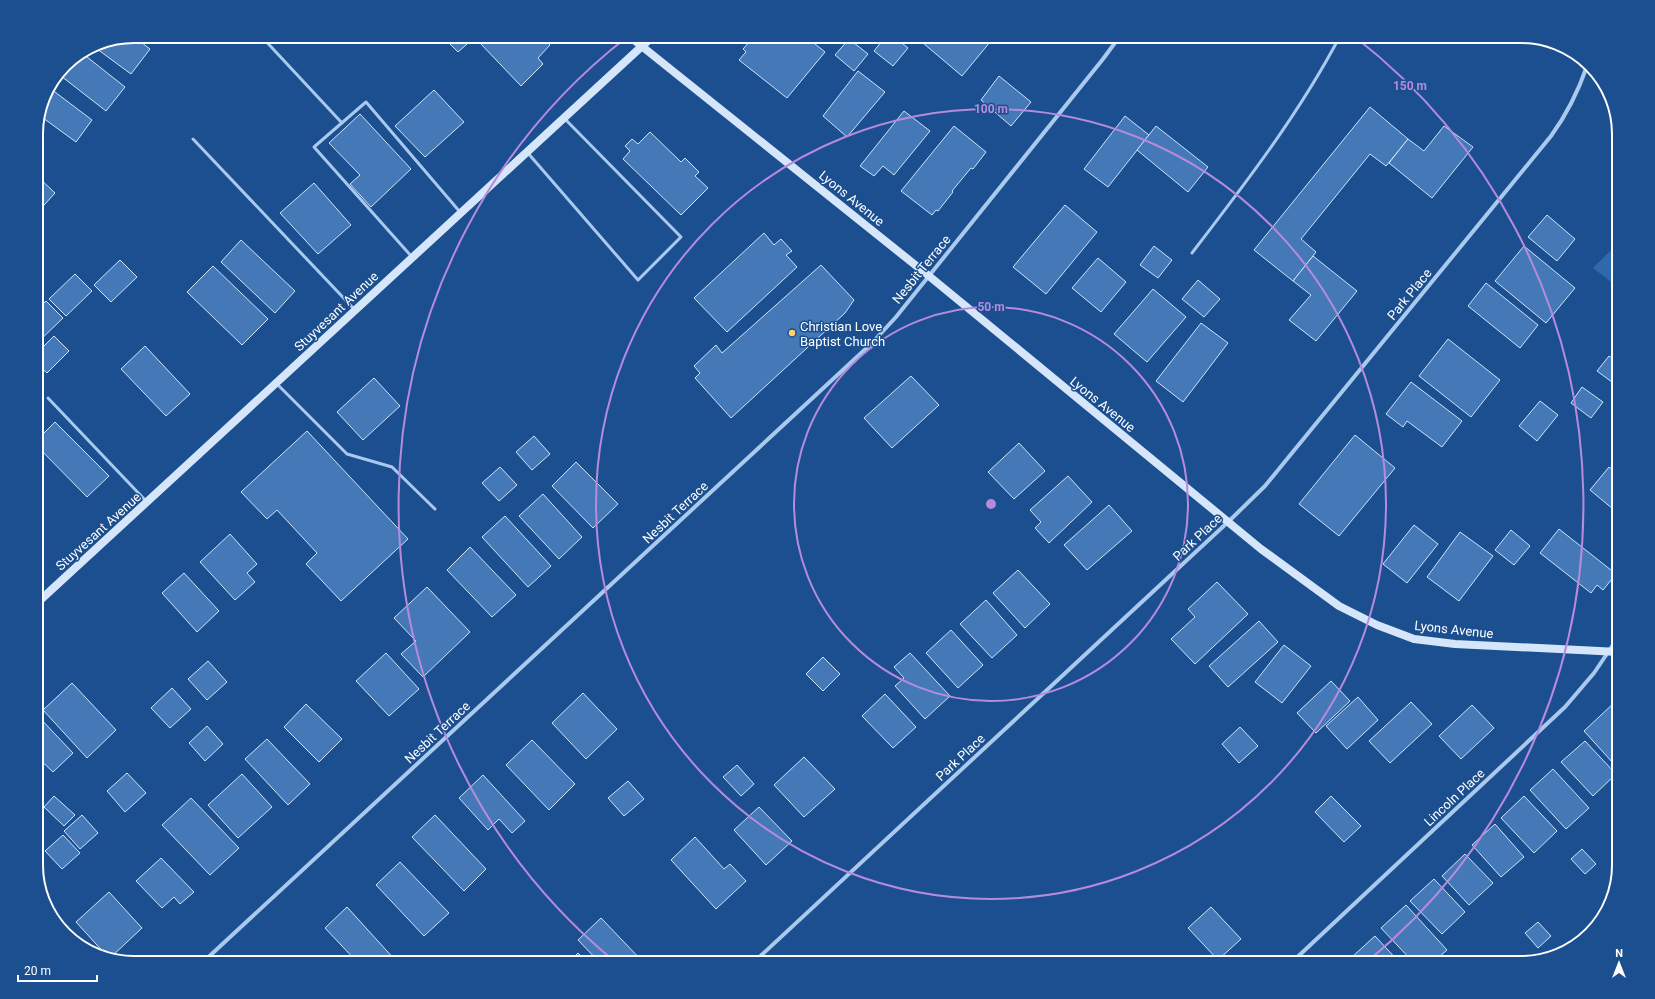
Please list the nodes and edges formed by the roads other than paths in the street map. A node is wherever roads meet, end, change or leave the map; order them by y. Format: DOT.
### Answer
graph roads {
  1 [pos="268,43"];
  2 [pos="638,43"];
  3 [pos="645,43"];
  4 [pos="1115,43"];
  5 [pos="1336,43"];
  6 [pos="642,46"];
  7 [pos="1585,70"];
  8 [pos="564,118"];
  9 [pos="342,123"];
  10 [pos="193,139"];
  11 [pos="527,152"];
  12 [pos="461,213"];
  13 [pos="1192,253"];
  14 [pos="412,257"];
  15 [pos="929,276"];
  16 [pos="355,310"];
  17 [pos="276,383"];
  18 [pos="48,398"];
  19 [pos="148,502"];
  20 [pos="435,509"];
  21 [pos="1228,522"];
  22 [pos="43,598"];
  23 [pos="1612,651"];
  24 [pos="1612,654"];
  25 [pos="210,956"];
  26 [pos="761,956"];
  27 [pos="1298,956"];
  1 -- 9 [label="lane"];
  2 -- 6 [label="main road, Lyons Avenue"];
  3 -- 6 [label="main road, Stuyvesant Avenue"];
  4 -- 15 [label="street, Nesbit Terrace"];
  5 -- 13 [label="lane"];
  6 -- 8 [label="main road, Stuyvesant Avenue"];
  6 -- 15 [label="main road, Lyons Avenue"];
  7 -- 21 [label="street, Park Place"];
  8 -- 11 [label="main road, Stuyvesant Avenue"];
  8 -- 11 [label="lane"];
  9 -- 12 [label="lane"];
  9 -- 14 [label="lane"];
  10 -- 16 [label="lane"];
  11 -- 12 [label="main road, Stuyvesant Avenue"];
  12 -- 14 [label="main road, Stuyvesant Avenue"];
  14 -- 16 [label="main road, Stuyvesant Avenue"];
  15 -- 21 [label="main road, Lyons Avenue"];
  15 -- 25 [label="street, Nesbit Terrace"];
  16 -- 17 [label="main road, Stuyvesant Avenue"];
  17 -- 19 [label="main road, Stuyvesant Avenue"];
  17 -- 20 [label="lane"];
  18 -- 19 [label="lane"];
  19 -- 22 [label="main road, Stuyvesant Avenue"];
  21 -- 23 [label="main road, Lyons Avenue"];
  21 -- 26 [label="street, Park Place"];
  24 -- 27 [label="street, Lincoln Place"];
}
